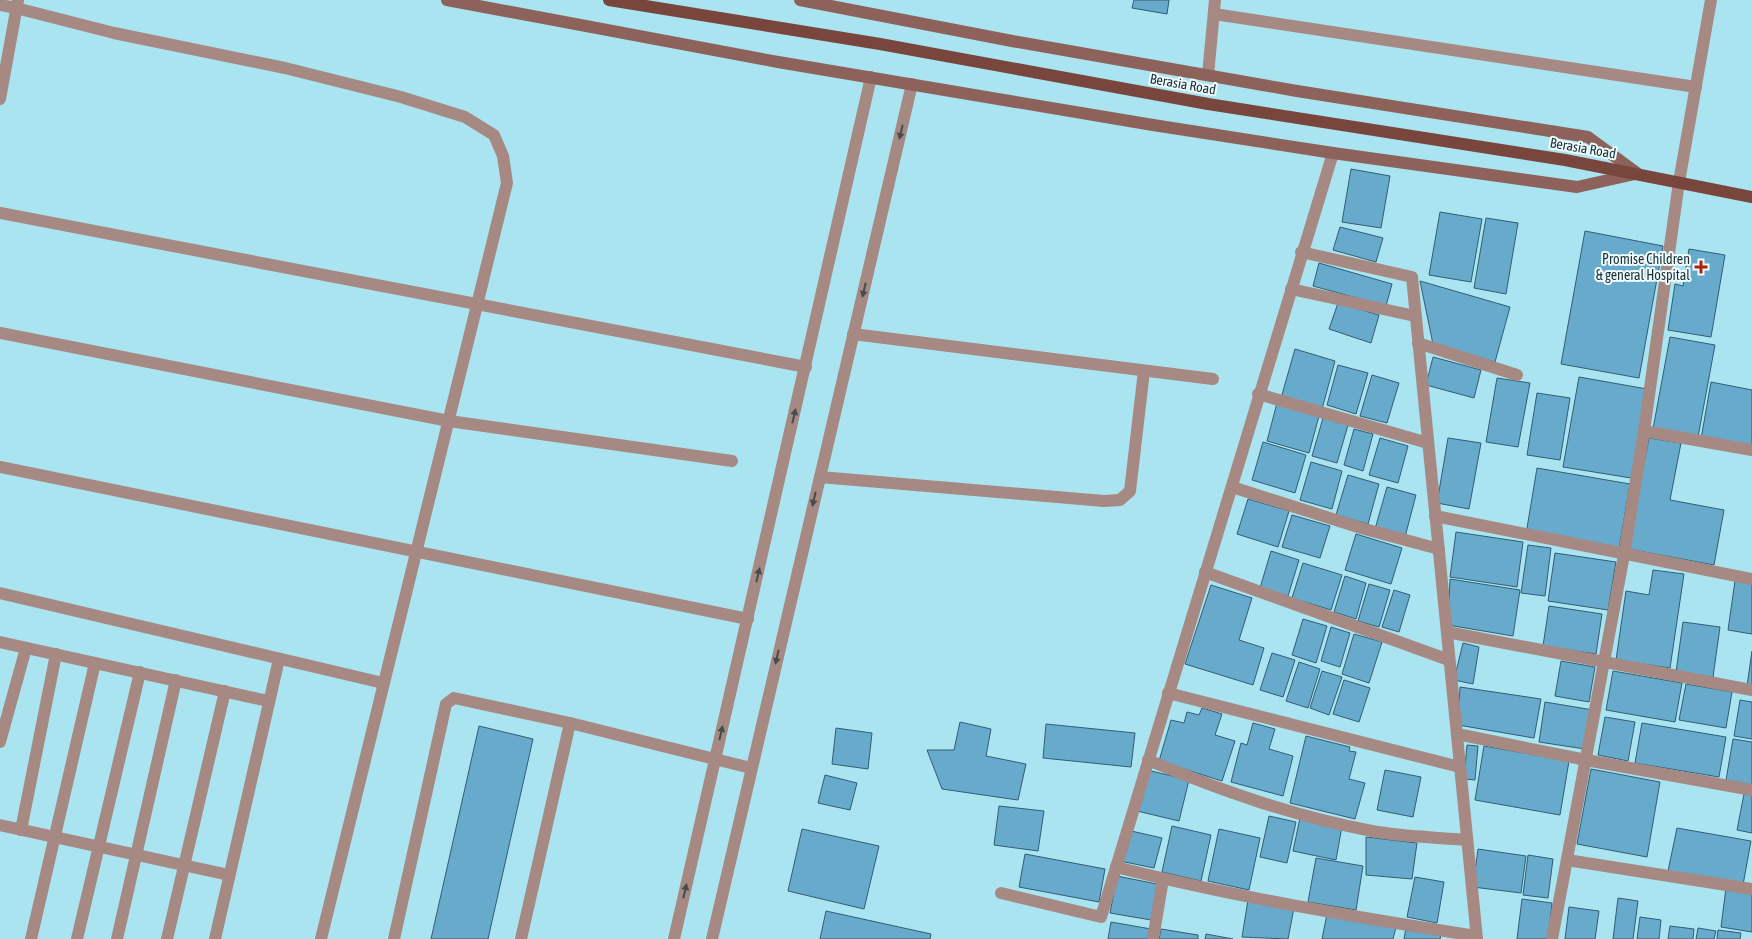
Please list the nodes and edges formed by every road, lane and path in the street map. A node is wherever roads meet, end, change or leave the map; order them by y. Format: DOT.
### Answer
graph roads {
  1 [pos="447,0"];
  2 [pos="609,0"];
  3 [pos="800,0"];
  4 [pos="1215,0"];
  5 [pos="1711,0"];
  6 [pos="17,4"];
  7 [pos="0,6"];
  8 [pos="1214,14"];
  9 [pos="1208,75"];
  10 [pos="871,77"];
  11 [pos="912,84"];
  12 [pos="1696,87"];
  13 [pos="1,91"];
  14 [pos="1333,153"];
  15 [pos="1637,173"];
  16 [pos="1679,182"];
  17 [pos="1752,197"];
  18 [pos="0,212"];
  19 [pos="1301,252"];
  20 [pos="1291,289"];
  21 [pos="477,304"];
  22 [pos="1415,316"];
  23 [pos="0,333"];
  24 [pos="853,334"];
  25 [pos="1418,343"];
  26 [pos="806,367"];
  27 [pos="1144,371"];
  28 [pos="1517,375"];
  29 [pos="1213,379"];
  30 [pos="1258,394"];
  31 [pos="448,421"];
  32 [pos="1644,431"];
  33 [pos="1428,442"];
  34 [pos="1752,450"];
  35 [pos="732,461"];
  36 [pos="0,467"];
  37 [pos="820,477"];
  38 [pos="1232,487"];
  39 [pos="1435,516"];
  40 [pos="1439,549"];
  41 [pos="416,553"];
  42 [pos="1624,555"];
  43 [pos="1205,572"];
  44 [pos="1752,579"];
  45 [pos="0,593"];
  46 [pos="748,619"];
  47 [pos="1447,632"];
  48 [pos="0,642"];
  49 [pos="26,648"];
  50 [pos="56,654"];
  51 [pos="279,659"];
  52 [pos="1449,660"];
  53 [pos="95,663"];
  54 [pos="1605,664"];
  55 [pos="140,672"];
  56 [pos="176,680"];
  57 [pos="383,683"];
  58 [pos="1752,690"];
  59 [pos="225,691"];
  60 [pos="1168,693"];
  61 [pos="268,700"];
  62 [pos="570,723"];
  63 [pos="1457,734"];
  64 [pos="0,742"];
  65 [pos="1148,760"];
  66 [pos="1586,760"];
  67 [pos="715,761"];
  68 [pos="1460,767"];
  69 [pos="751,768"];
  70 [pos="1752,790"];
  71 [pos="0,825"];
  72 [pos="21,830"];
  73 [pos="55,837"];
  74 [pos="1467,840"];
  75 [pos="98,847"];
  76 [pos="136,855"];
  77 [pos="1567,860"];
  78 [pos="184,866"];
  79 [pos="1116,867"];
  80 [pos="228,875"];
  81 [pos="1163,879"];
  82 [pos="1752,889"];
  83 [pos="1001,893"];
  84 [pos="1477,937"];
  85 [pos="31,939"];
  86 [pos="77,939"];
  87 [pos="117,939"];
  88 [pos="167,939"];
  89 [pos="215,939"];
  90 [pos="321,939"];
  91 [pos="394,939"];
  92 [pos="521,939"];
  93 [pos="674,939"];
  94 [pos="712,939"];
  95 [pos="1153,939"];
  96 [pos="1552,939"];
  1 -- 10 [label="street"];
  2 -- 15 [label="main road, Berasia Road"];
  3 -- 9 [label="street"];
  4 -- 8 [label="street"];
  5 -- 12 [label="street"];
  6 -- 7 [label="street"];
  6 -- 13 [label="street"];
  6 -- 21 [label="street"];
  8 -- 9 [label="street"];
  8 -- 12 [label="street"];
  9 -- 15 [label="street"];
  10 -- 11 [label="street"];
  10 -- 26 [label="street"];
  11 -- 14 [label="street"];
  11 -- 24 [label="street, one-way"];
  12 -- 16 [label="street"];
  14 -- 15 [label="street"];
  14 -- 19 [label="street"];
  15 -- 16 [label="main road, Berasia Road"];
  16 -- 17 [label="main road, Berasia Road"];
  16 -- 32 [label="street"];
  18 -- 21 [label="street"];
  19 -- 20 [label="street"];
  19 -- 22 [label="street"];
  20 -- 22 [label="street"];
  20 -- 30 [label="street"];
  21 -- 26 [label="street"];
  21 -- 31 [label="street"];
  22 -- 25 [label="street"];
  23 -- 31 [label="street"];
  24 -- 27 [label="street"];
  24 -- 37 [label="street"];
  25 -- 28 [label="street"];
  25 -- 33 [label="street"];
  46 -- 26 [label="street, one-way"];
  27 -- 29 [label="street"];
  27 -- 37 [label="street"];
  30 -- 33 [label="street"];
  30 -- 38 [label="street"];
  31 -- 35 [label="street"];
  31 -- 41 [label="street"];
  32 -- 34 [label="street"];
  32 -- 42 [label="street"];
  33 -- 39 [label="street"];
  36 -- 41 [label="street"];
  37 -- 69 [label="street, one-way"];
  38 -- 40 [label="street"];
  38 -- 43 [label="street"];
  39 -- 40 [label="street"];
  39 -- 42 [label="street"];
  40 -- 47 [label="street"];
  41 -- 46 [label="street"];
  41 -- 57 [label="street"];
  42 -- 44 [label="street"];
  42 -- 54 [label="street"];
  43 -- 52 [label="street"];
  43 -- 60 [label="street"];
  45 -- 51 [label="street"];
  67 -- 46 [label="street, one-way"];
  47 -- 52 [label="street"];
  47 -- 54 [label="street"];
  48 -- 49 [label="street"];
  49 -- 50 [label="street"];
  49 -- 64 [label="street"];
  50 -- 53 [label="street"];
  50 -- 72 [label="street"];
  51 -- 57 [label="street"];
  51 -- 61 [label="street"];
  52 -- 63 [label="street"];
  53 -- 55 [label="street"];
  53 -- 73 [label="street"];
  54 -- 58 [label="street"];
  54 -- 66 [label="street"];
  55 -- 56 [label="street"];
  55 -- 75 [label="street"];
  56 -- 59 [label="street"];
  56 -- 76 [label="street"];
  57 -- 90 [label="street"];
  59 -- 61 [label="street"];
  59 -- 78 [label="street"];
  60 -- 65 [label="street"];
  60 -- 68 [label="street"];
  61 -- 80 [label="street"];
  62 -- 67 [label="street"];
  62 -- 91 [label="street"];
  62 -- 92 [label="street"];
  63 -- 66 [label="street"];
  63 -- 68 [label="street"];
  65 -- 74 [label="street"];
  65 -- 79 [label="street"];
  66 -- 70 [label="street"];
  66 -- 77 [label="street"];
  67 -- 69 [label="street"];
  93 -- 67 [label="street, one-way"];
  68 -- 74 [label="street"];
  69 -- 94 [label="street"];
  71 -- 72 [label="street"];
  72 -- 73 [label="street"];
  73 -- 75 [label="street"];
  73 -- 85 [label="street"];
  74 -- 84 [label="street"];
  75 -- 76 [label="street"];
  75 -- 86 [label="street"];
  76 -- 78 [label="street"];
  76 -- 87 [label="street"];
  77 -- 82 [label="street"];
  77 -- 96 [label="street"];
  78 -- 80 [label="street"];
  78 -- 88 [label="street"];
  79 -- 81 [label="street"];
  79 -- 83 [label="street"];
  80 -- 89 [label="street"];
  81 -- 84 [label="street"];
  81 -- 95 [label="street"];
}
